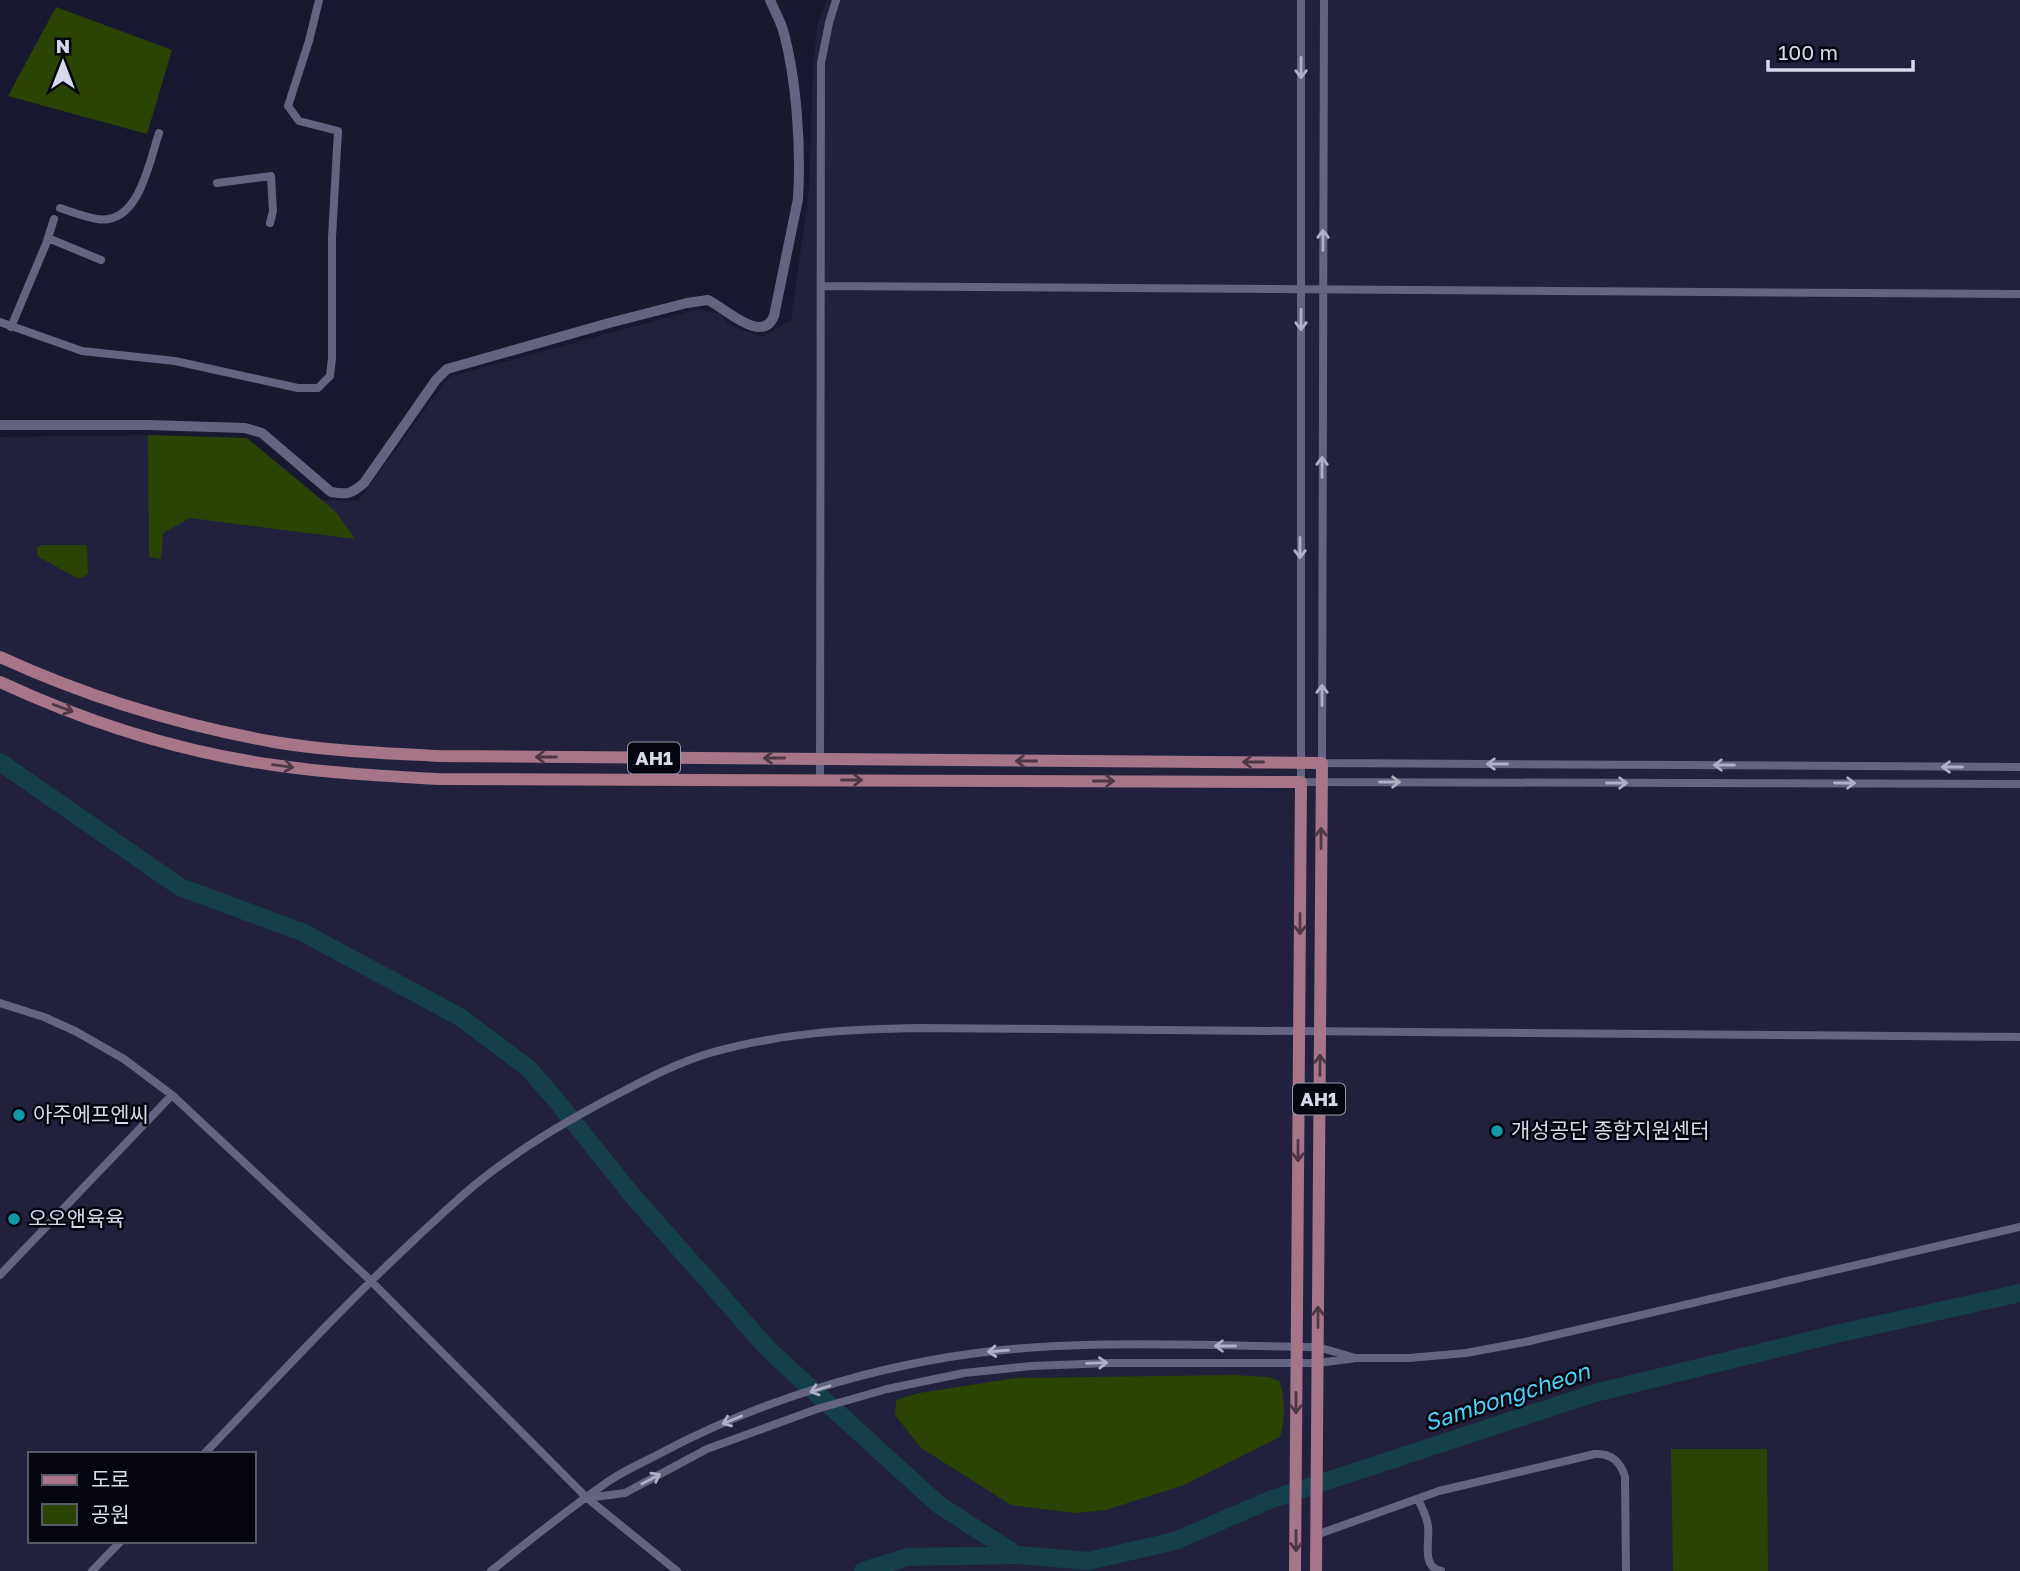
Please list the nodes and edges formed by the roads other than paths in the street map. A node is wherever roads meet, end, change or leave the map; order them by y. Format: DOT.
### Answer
graph roads {
  1 [pos="319,0"];
  2 [pos="770,0"];
  3 [pos="836,0"];
  4 [pos="1301,0"];
  5 [pos="1324,0"];
  6 [pos="159,133"];
  7 [pos="217,183"];
  8 [pos="60,208"];
  9 [pos="54,219"];
  10 [pos="270,223"];
  11 [pos="48,238"];
  12 [pos="101,260"];
  13 [pos="822,286"];
  14 [pos="1323,289"];
  15 [pos="1301,290"];
  16 [pos="2020,294"];
  17 [pos="0,322"];
  18 [pos="11,327"];
  19 [pos="0,425"];
  20 [pos="0,657"];
  21 [pos="0,682"];
  22 [pos="820,759"];
  23 [pos="1300,763"];
  24 [pos="1322,763"];
  25 [pos="2020,767"];
  26 [pos="820,780"];
  27 [pos="1301,782"];
  28 [pos="1321,782"];
  29 [pos="2020,784"];
  30 [pos="0,1003"];
  31 [pos="1299,1031"];
  32 [pos="1320,1031"];
  33 [pos="2020,1038"];
  34 [pos="173,1095"];
  35 [pos="2020,1227"];
  36 [pos="0,1275"];
  37 [pos="370,1280"];
  38 [pos="1297,1347"];
  39 [pos="1318,1347"];
  40 [pos="1356,1358"];
  41 [pos="1297,1363"];
  42 [pos="1318,1363"];
  43 [pos="206,1452"];
  44 [pos="587,1498"];
  45 [pos="1418,1499"];
  46 [pos="1317,1535"];
  47 [pos="119,1543"];
  48 [pos="92,1571"];
  49 [pos="491,1571"];
  50 [pos="677,1571"];
  51 [pos="1295,1571"];
  52 [pos="1316,1571"];
  53 [pos="1441,1571"];
  54 [pos="1626,1571"];
  1 -- 18 [label="street"];
  2 -- 19 [label="street"];
  3 -- 13 [label="street"];
  4 -- 15 [label="street, one-way"];
  14 -- 5 [label="street, one-way"];
  6 -- 8 [label="street"];
  7 -- 10 [label="street"];
  9 -- 11 [label="street"];
  11 -- 12 [label="street"];
  11 -- 18 [label="street"];
  13 -- 15 [label="street"];
  13 -- 22 [label="street"];
  14 -- 15 [label="street"];
  14 -- 16 [label="street"];
  24 -- 14 [label="street, one-way"];
  15 -- 23 [label="street, one-way"];
  17 -- 18 [label="street"];
  22 -- 20 [label="main road, AH1, one-way"];
  21 -- 26 [label="main road, AH1, one-way"];
  23 -- 22 [label="main road, AH1, one-way"];
  22 -- 26 [label="street"];
  23 -- 24 [label="main road, AH1"];
  23 -- 27 [label="street"];
  25 -- 24 [label="street, one-way"];
  24 -- 28 [label="main road, AH1"];
  26 -- 27 [label="main road, AH1, one-way"];
  27 -- 28 [label="street"];
  27 -- 31 [label="main road, AH1, one-way"];
  28 -- 29 [label="street, one-way"];
  32 -- 28 [label="main road, AH1, one-way"];
  30 -- 34 [label="street"];
  31 -- 32 [label="street"];
  31 -- 37 [label="street"];
  31 -- 38 [label="main road, AH1, one-way"];
  32 -- 33 [label="street"];
  39 -- 32 [label="main road, AH1, one-way"];
  34 -- 36 [label="street"];
  34 -- 37 [label="street"];
  35 -- 40 [label="street"];
  37 -- 43 [label="street"];
  37 -- 44 [label="street"];
  38 -- 39 [label="street"];
  38 -- 41 [label="main road, AH1"];
  38 -- 44 [label="street, one-way"];
  39 -- 40 [label="street"];
  39 -- 42 [label="main road, AH1"];
  40 -- 42 [label="street"];
  41 -- 42 [label="street"];
  44 -- 41 [label="street, one-way"];
  41 -- 51 [label="main road, AH1, one-way"];
  42 -- 46 [label="main road, AH1"];
  44 -- 49 [label="street"];
  44 -- 50 [label="street"];
  45 -- 46 [label="street"];
  45 -- 53 [label="street"];
  45 -- 54 [label="street"];
  46 -- 52 [label="main road, AH1"];
  47 -- 48 [label="street"];
}
